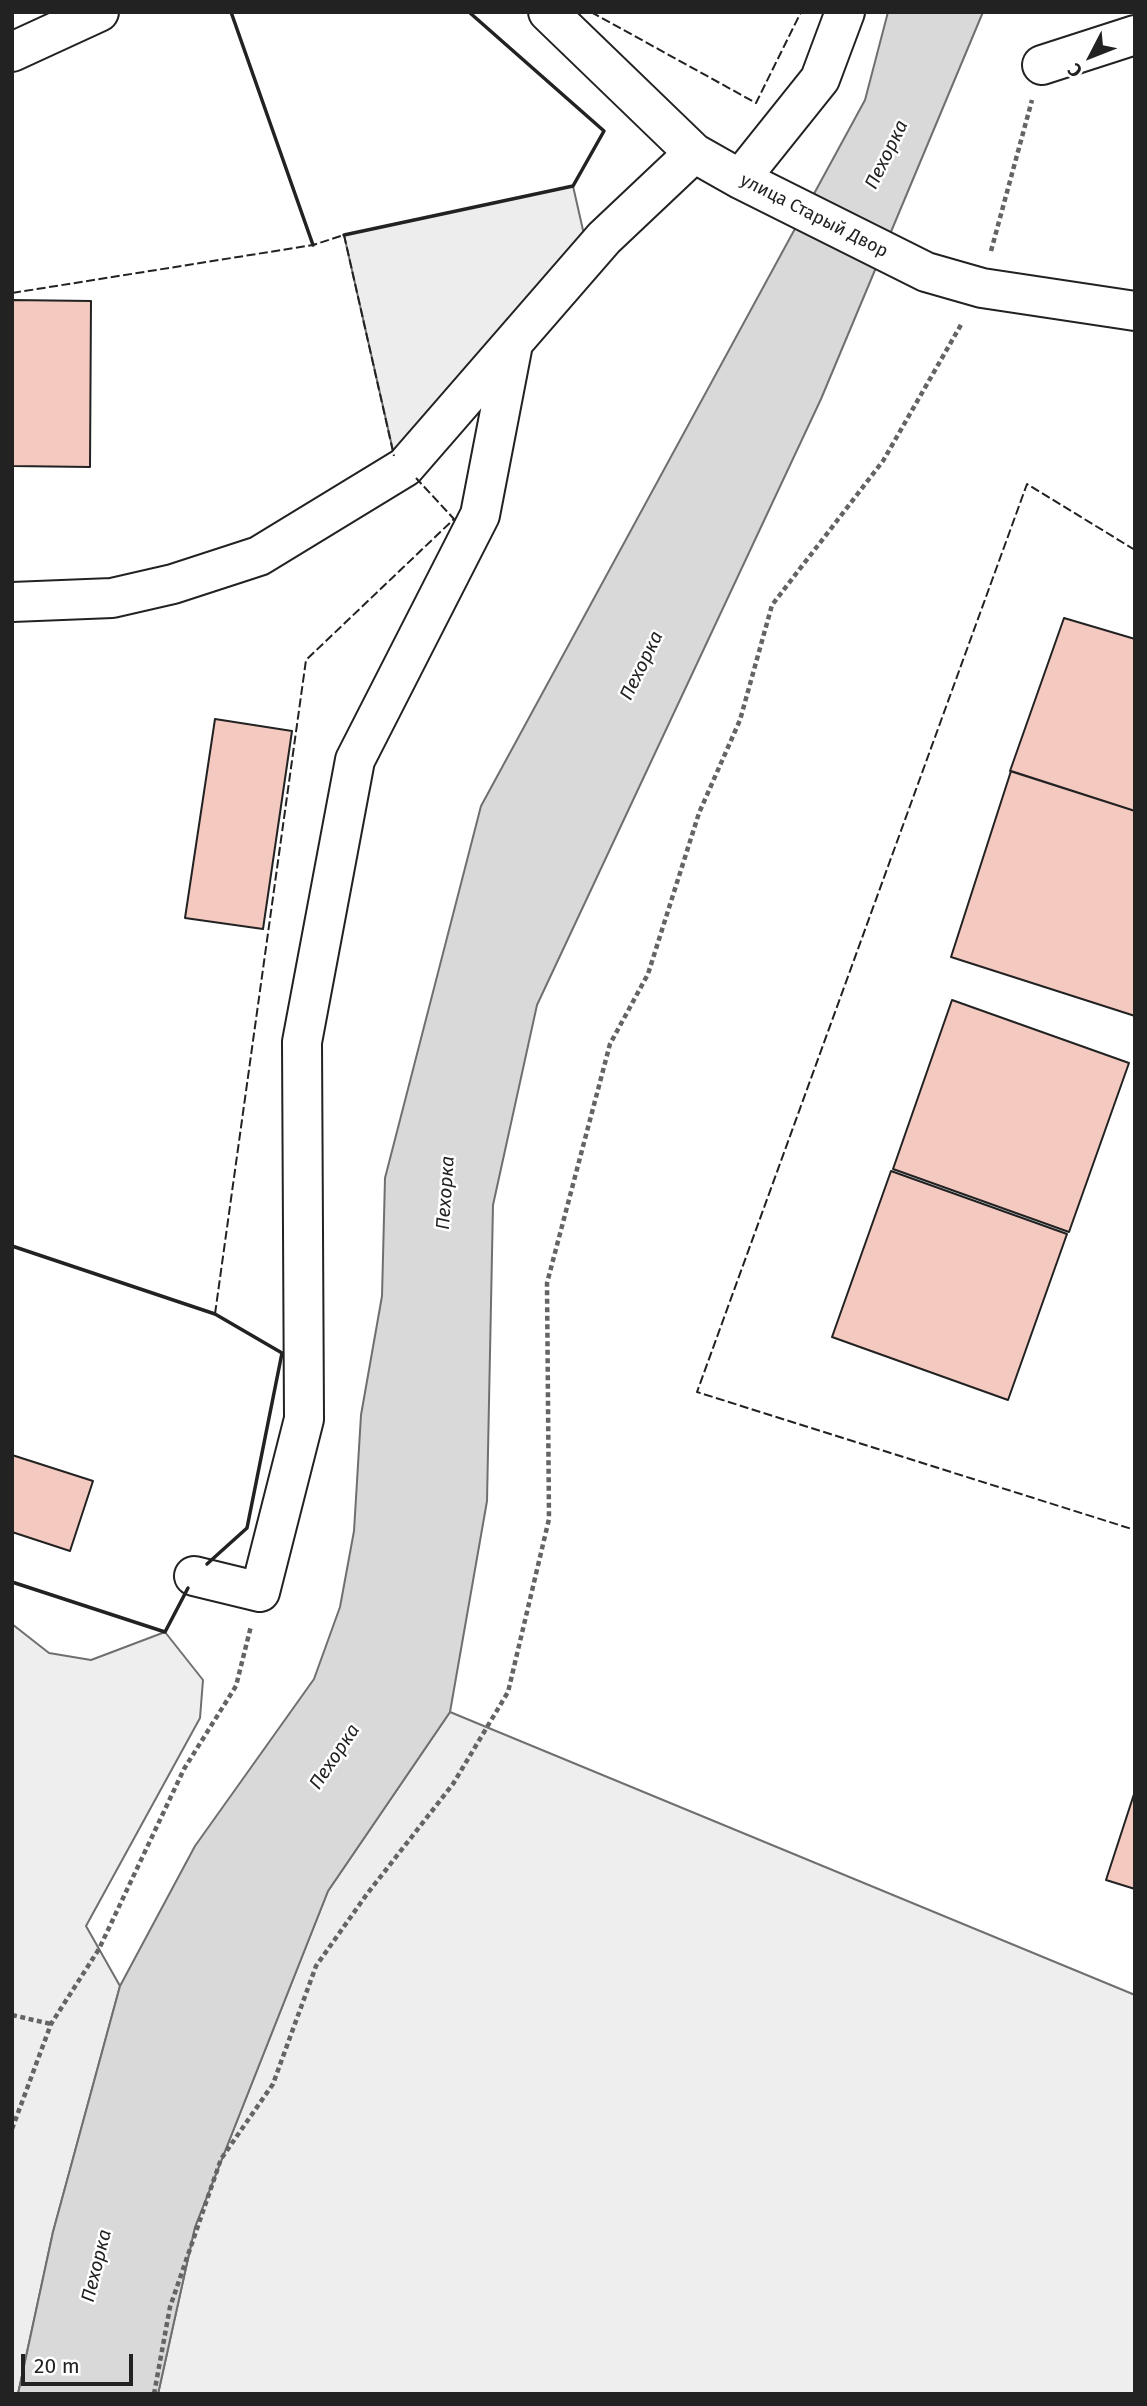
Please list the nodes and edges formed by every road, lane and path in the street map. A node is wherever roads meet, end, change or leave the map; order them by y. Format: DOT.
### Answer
graph roads {
  1 [pos="99,12"];
  2 [pos="548,12"];
  3 [pos="845,12"];
  4 [pos="1135,35"];
  5 [pos="12,52"];
  6 [pos="1042,65"];
  7 [pos="694,153"];
  8 [pos="740,179"];
  9 [pos="982,288"];
  10 [pos="1135,311"];
  11 [pos="513,344"];
  12 [pos="12,602"];
  13 [pos="194,1576"];
  14 [pos="260,1592"];
  15 [pos="12,2015"];
  16 [pos="51,2024"];
  17 [pos="12,2129"];
  18 [pos="154,2394"];
  1 -- 5 [label="street"];
  2 -- 7 [label="street, улица Старый Двор"];
  3 -- 8 [label="street"];
  4 -- 6 [label="street"];
  6 -- 9 [label="path"];
  7 -- 8 [label="street, улица Старый Двор"];
  7 -- 11 [label="street"];
  8 -- 9 [label="street, улица Старый Двор"];
  9 -- 10 [label="street, улица Старый Двор"];
  9 -- 18 [label="path"];
  11 -- 12 [label="street"];
  11 -- 14 [label="street"];
  13 -- 14 [label="street"];
  14 -- 16 [label="path"];
  15 -- 16 [label="path"];
  16 -- 17 [label="path"];
}
